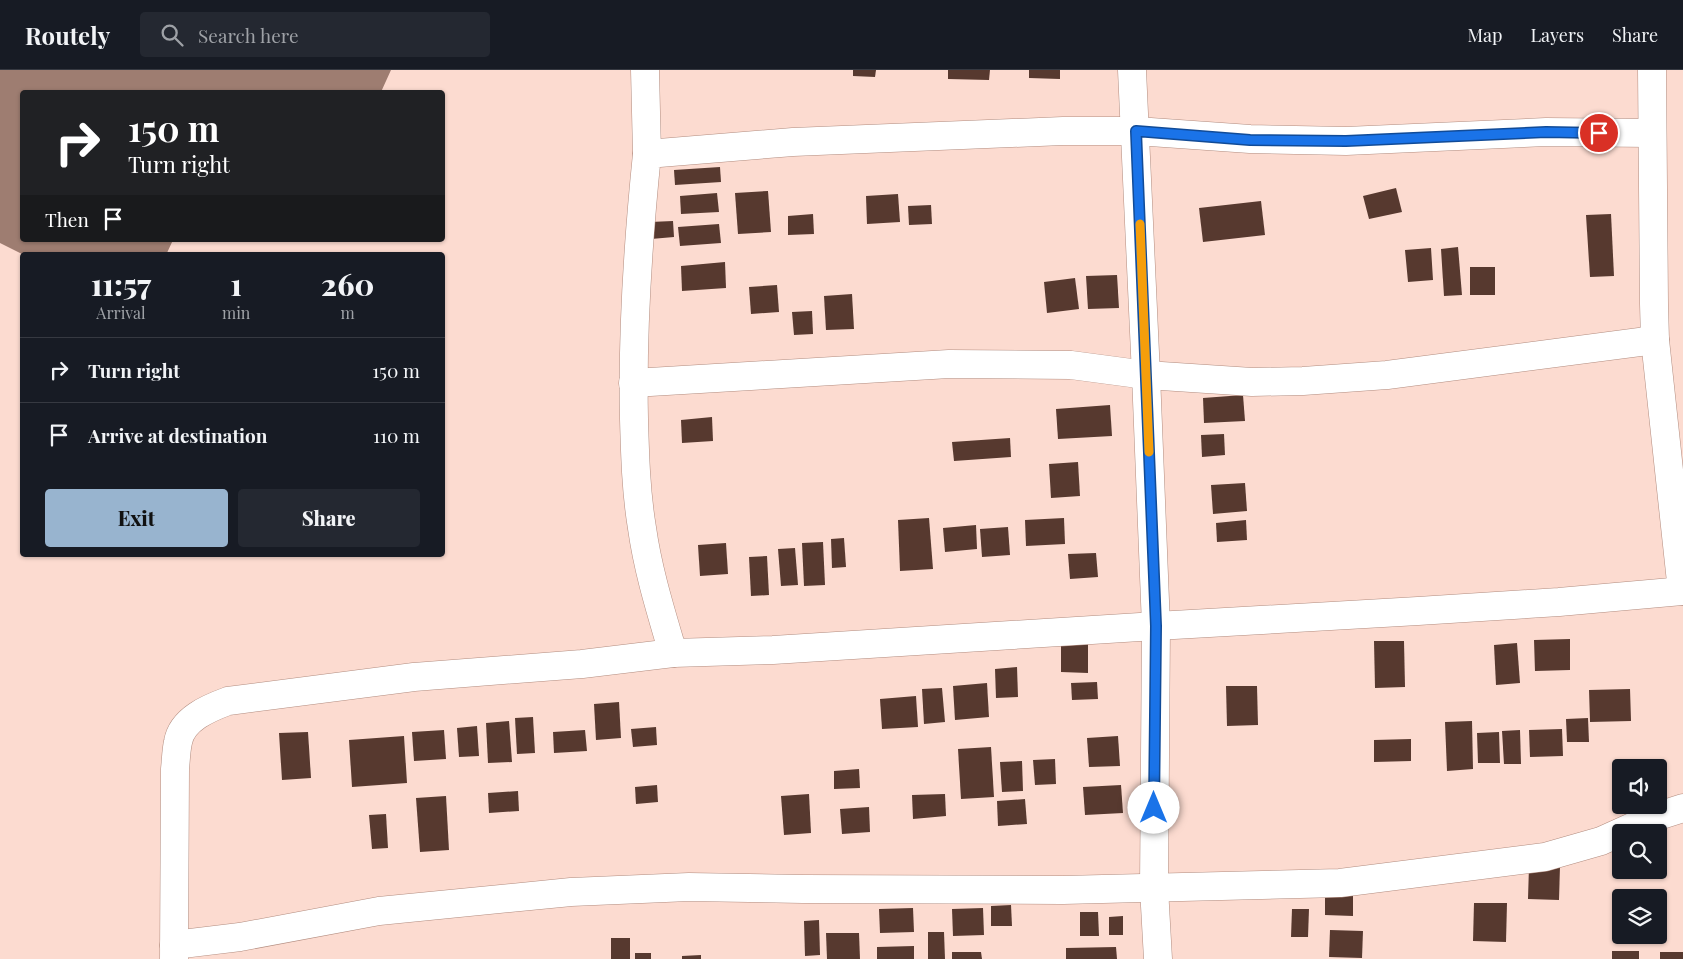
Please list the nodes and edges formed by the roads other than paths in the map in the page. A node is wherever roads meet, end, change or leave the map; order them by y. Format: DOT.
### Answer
graph roads {
  1 [pos="645,70"];
  2 [pos="1132,70"];
  3 [pos="1652,70"];
  4 [pos="1136,131"];
  5 [pos="1652,133"];
  6 [pos="647,154"];
  7 [pos="1655,340"];
  8 [pos="1146,375"];
  9 [pos="633,383"];
  10 [pos="1683,591"];
  11 [pos="1156,626"];
  12 [pos="673,653"];
  13 [pos="1683,808"];
  14 [pos="1154,888"];
  15 [pos="174,952"];
  16 [pos="1158,959"];
  1 -- 6 [label="street"];
  2 -- 4 [label="street"];
  3 -- 5 [label="street"];
  4 -- 5 [label="street"];
  4 -- 6 [label="street"];
  4 -- 8 [label="street"];
  5 -- 7 [label="street"];
  6 -- 9 [label="street"];
  7 -- 8 [label="street"];
  7 -- 10 [label="street"];
  8 -- 9 [label="street"];
  8 -- 11 [label="street"];
  9 -- 12 [label="street"];
  10 -- 11 [label="street"];
  11 -- 12 [label="street"];
  11 -- 14 [label="street"];
  12 -- 15 [label="street"];
  13 -- 14 [label="street"];
  14 -- 15 [label="street"];
  14 -- 16 [label="street"];
}
